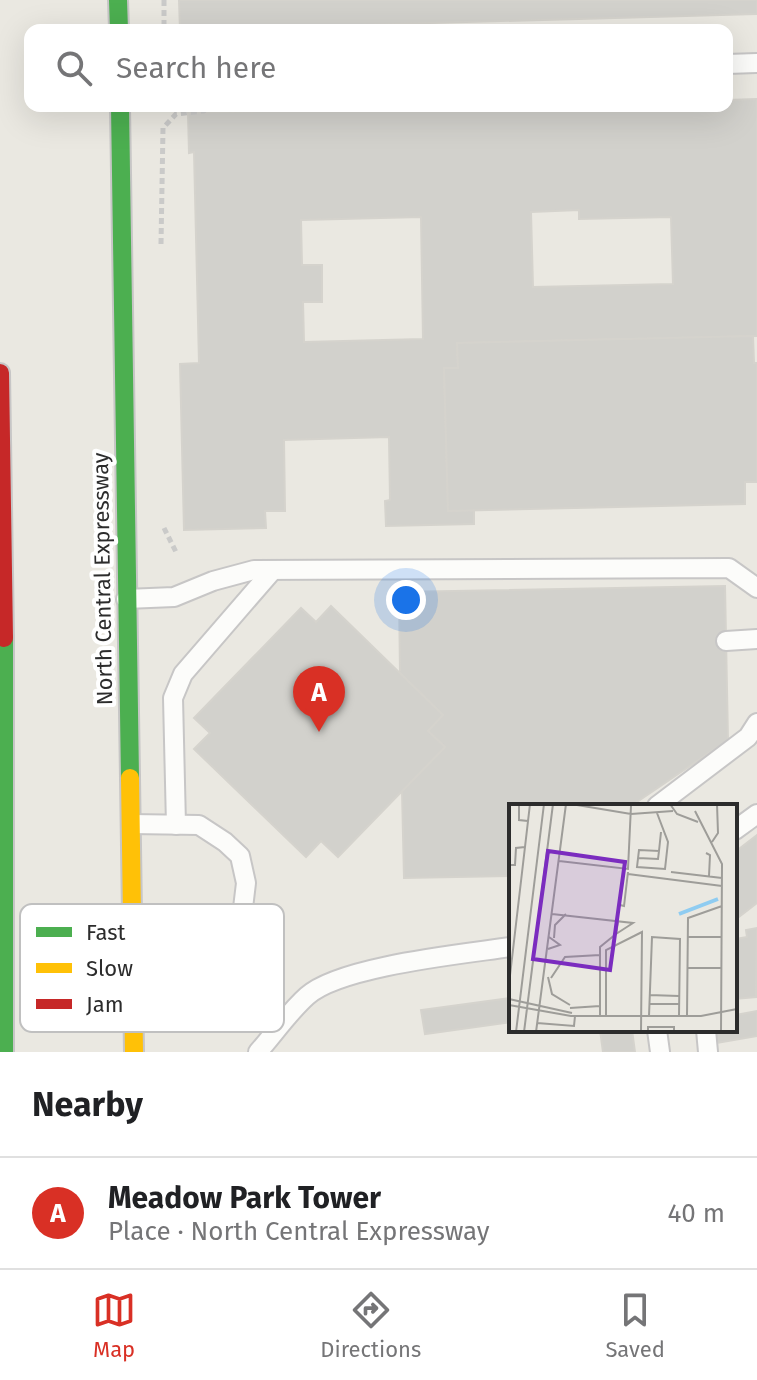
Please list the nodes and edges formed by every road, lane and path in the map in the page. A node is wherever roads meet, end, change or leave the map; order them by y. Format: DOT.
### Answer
graph roads {
  1 [pos="118,0"];
  2 [pos="164,0"];
  3 [pos="119,24"];
  4 [pos="164,24"];
  5 [pos="757,63"];
  6 [pos="733,64"];
  7 [pos="120,112"];
  8 [pos="0,373"];
  9 [pos="272,571"];
  10 [pos="757,588"];
  11 [pos="126,599"];
  12 [pos="757,639"];
  13 [pos="726,641"];
  14 [pos="757,723"];
  15 [pos="660,804"];
  16 [pos="757,814"];
  17 [pos="130,824"];
  18 [pos="176,825"];
  19 [pos="737,829"];
  20 [pos="131,904"];
  21 [pos="243,904"];
  22 [pos="509,947"];
  23 [pos="284,1022"];
  24 [pos="134,1032"];
  25 [pos="275,1032"];
  26 [pos="657,1032"];
  27 [pos="706,1032"];
  28 [pos="4,1052"];
  29 [pos="134,1052"];
  30 [pos="258,1052"];
  31 [pos="660,1052"];
  32 [pos="708,1052"];
  1 -- 3 [label="main road"];
  2 -- 4 [label="path"];
  5 -- 6 [label="lane"];
  7 -- 11 [label="main road, North Central Expressway"];
  8 -- 28 [label="main road"];
  9 -- 10 [label="lane"];
  9 -- 11 [label="lane"];
  9 -- 18 [label="lane"];
  11 -- 17 [label="main road, North Central Expressway"];
  12 -- 13 [label="lane"];
  14 -- 15 [label="lane"];
  16 -- 19 [label="lane"];
  17 -- 18 [label="lane"];
  17 -- 20 [label="main road, North Central Expressway"];
  18 -- 21 [label="lane"];
  22 -- 23 [label="lane"];
  24 -- 29 [label="main road, North Central Expressway"];
  25 -- 30 [label="lane"];
  26 -- 31 [label="lane"];
  27 -- 32 [label="lane"];
}
